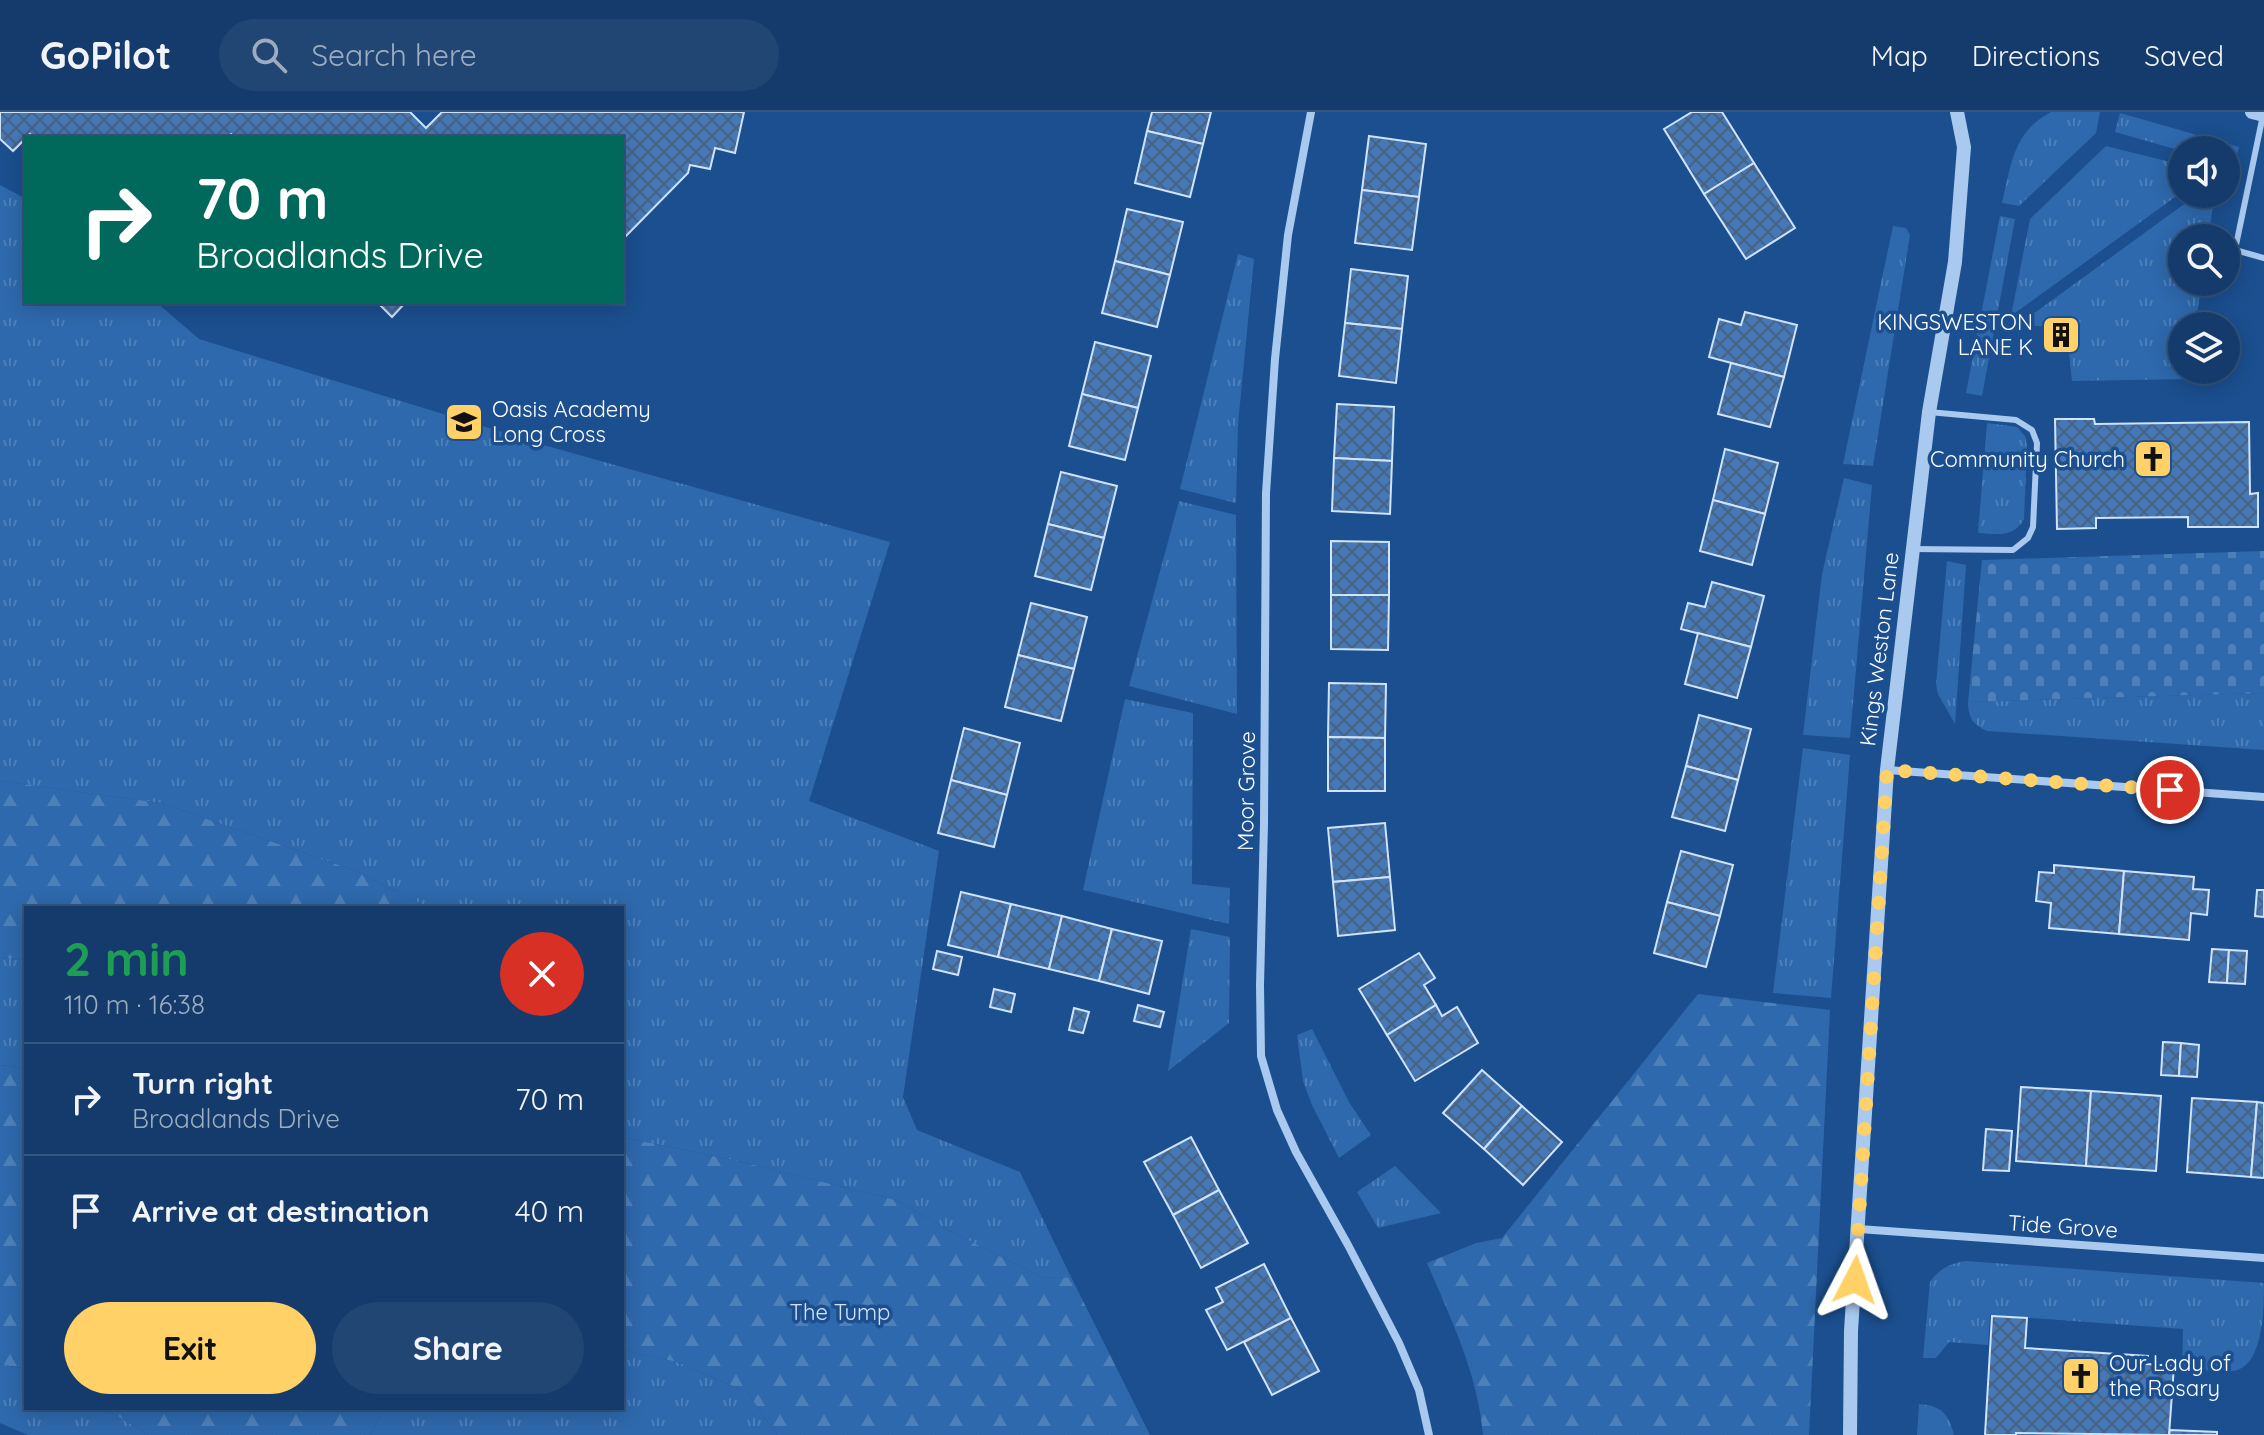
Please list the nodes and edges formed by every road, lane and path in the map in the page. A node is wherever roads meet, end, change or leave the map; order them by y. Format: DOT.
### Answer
graph roads {
  1 [pos="1311,112"];
  2 [pos="1957,112"];
  3 [pos="2260,114"];
  4 [pos="2264,258"];
  5 [pos="1929,412"];
  6 [pos="1913,549"];
  7 [pos="1887,770"];
  8 [pos="2264,797"];
  9 [pos="1859,1229"];
  10 [pos="2264,1258"];
  11 [pos="1429,1435"];
  12 [pos="1850,1435"];
  1 -- 11 [label="street, Moor Grove"];
  2 -- 5 [label="street, Kings Weston Lane"];
  3 -- 4 [label="lane"];
  5 -- 6 [label="street, Kings Weston Lane"];
  5 -- 6 [label="lane"];
  6 -- 7 [label="street, Kings Weston Lane"];
  7 -- 8 [label="street"];
  7 -- 9 [label="street, Kings Weston Lane"];
  9 -- 10 [label="street, Tide Grove"];
  9 -- 12 [label="street, Kings Weston Lane"];
}
